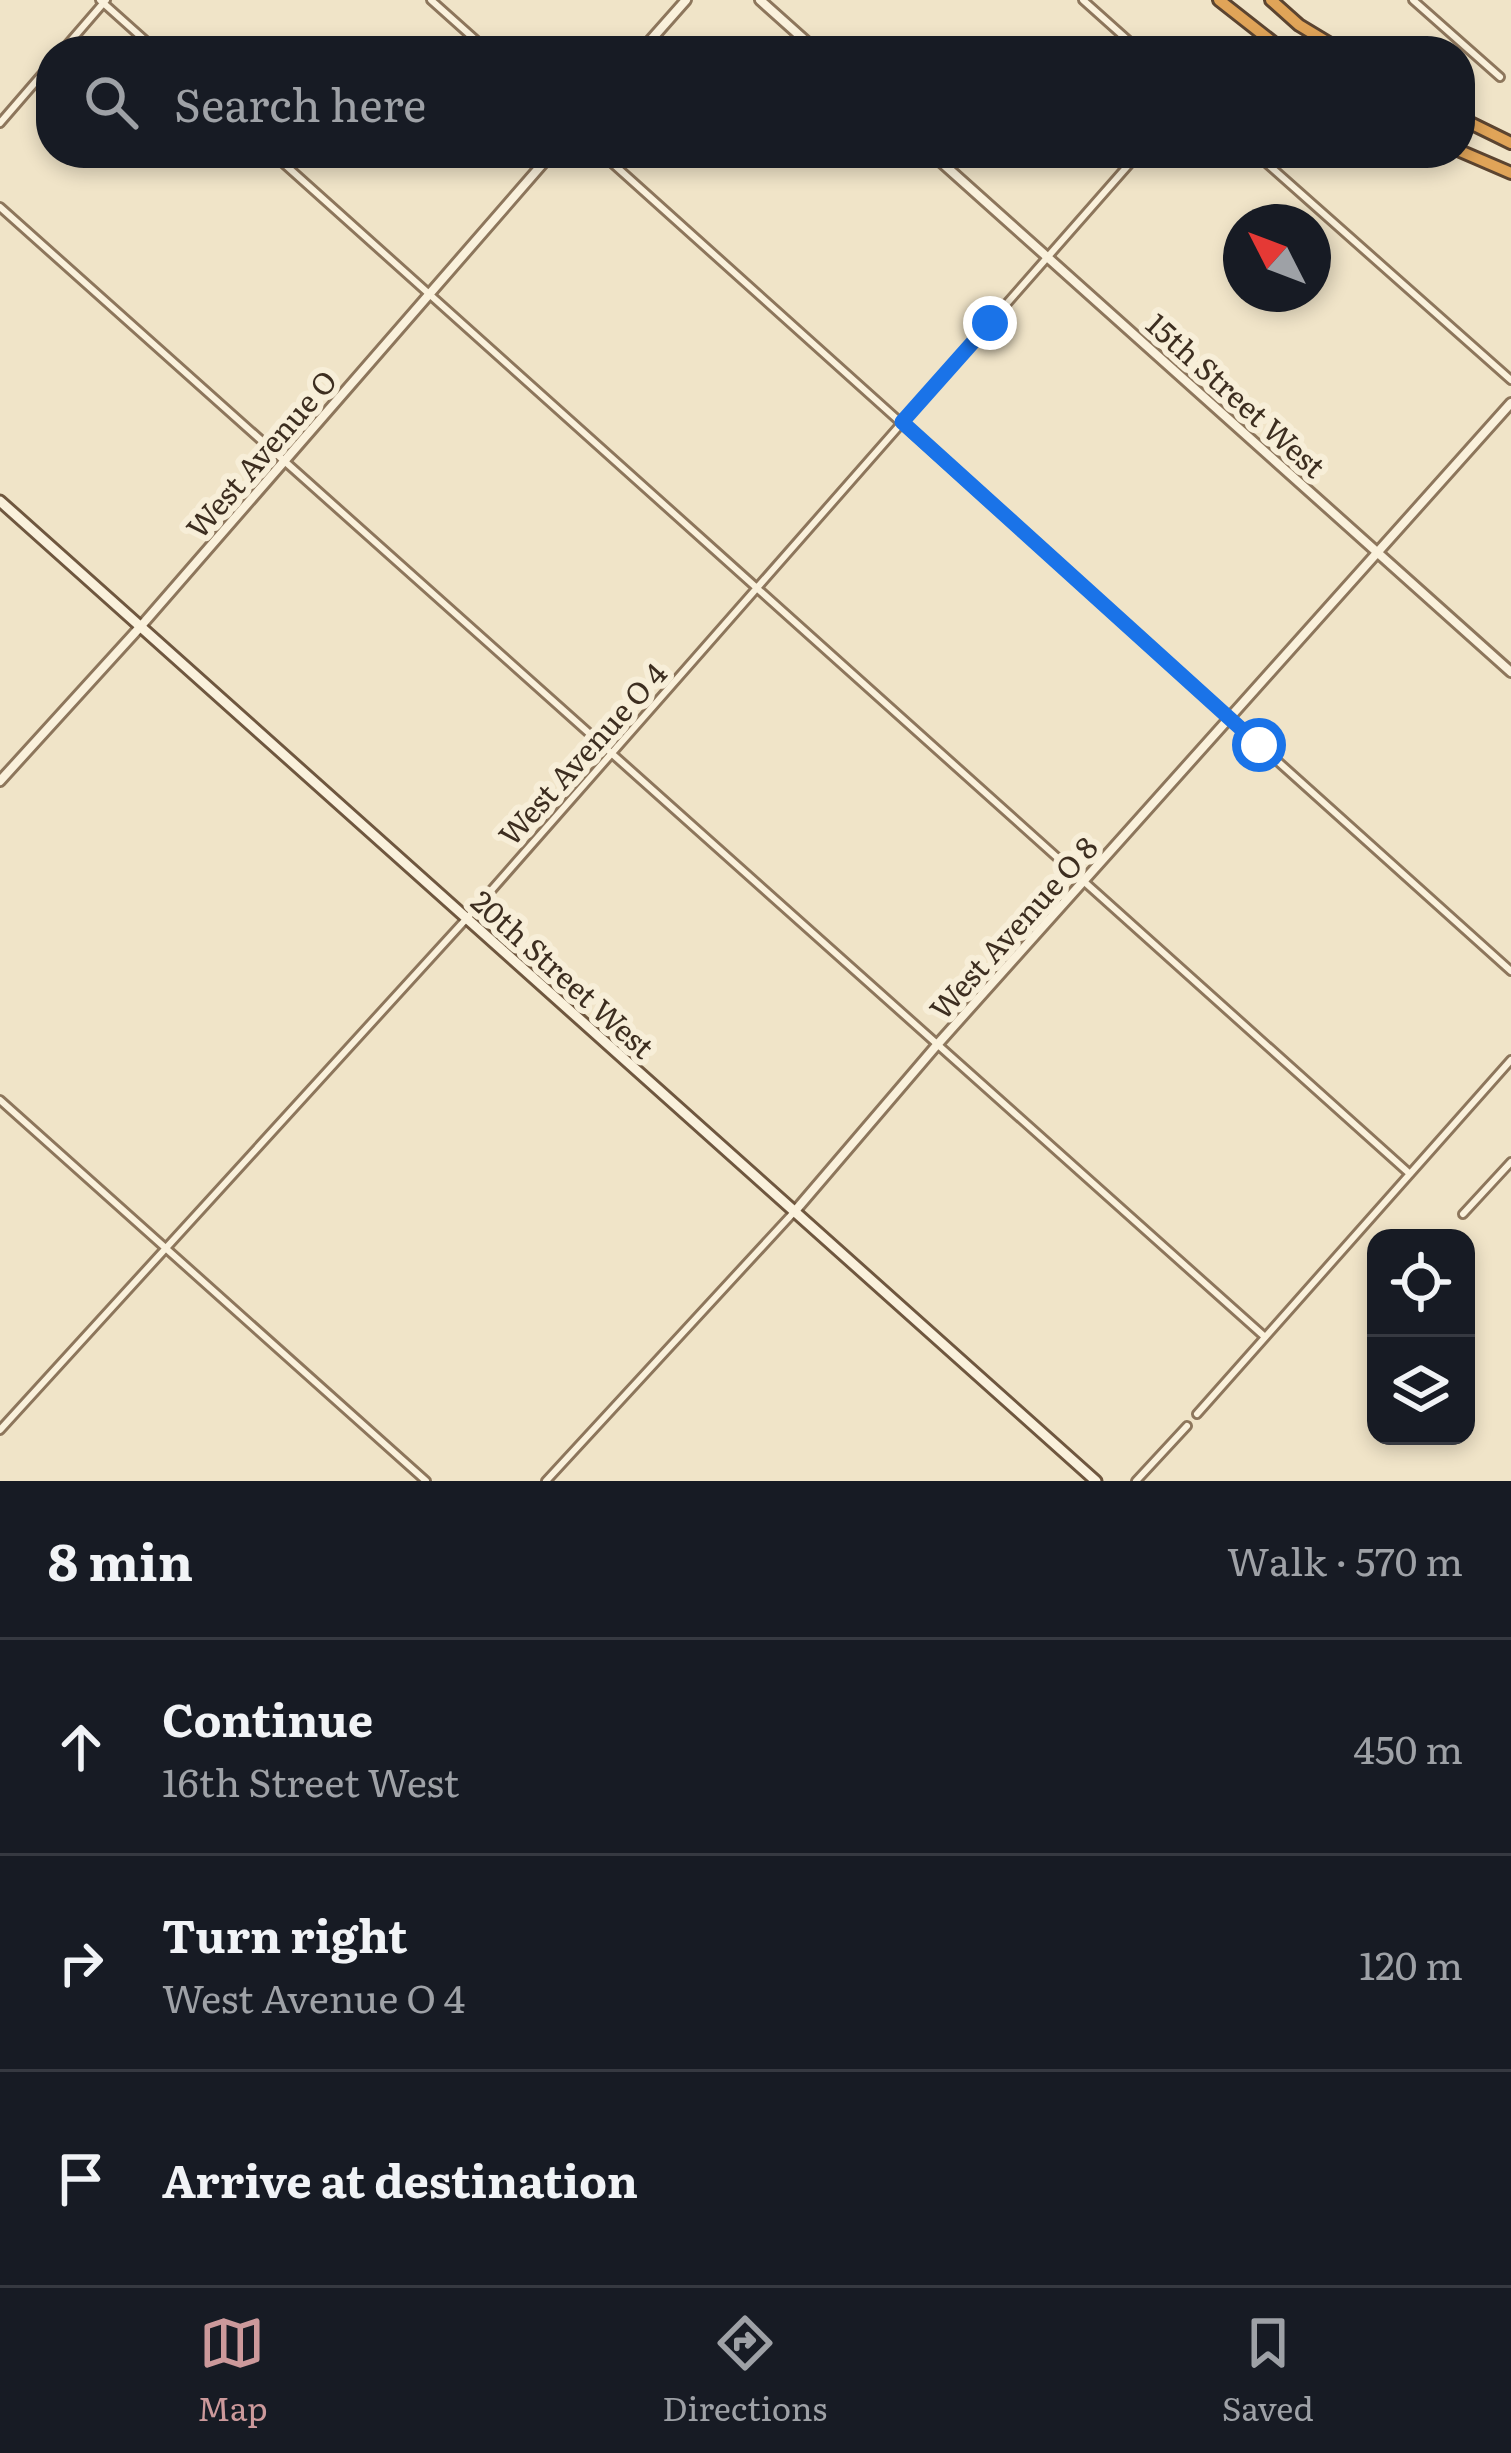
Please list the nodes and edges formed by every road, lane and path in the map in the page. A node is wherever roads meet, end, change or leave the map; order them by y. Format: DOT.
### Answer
graph roads {
  1 [pos="431,0"];
  2 [pos="686,0"];
  3 [pos="760,0"];
  4 [pos="1083,0"];
  5 [pos="1219,0"];
  6 [pos="1271,0"];
  7 [pos="1413,0"];
  8 [pos="103,1"];
  9 [pos="74,36"];
  10 [pos="141,36"];
  11 [pos="471,36"];
  12 [pos="654,36"];
  13 [pos="800,36"];
  14 [pos="1123,36"];
  15 [pos="1265,36"];
  16 [pos="1317,36"];
  17 [pos="1454,36"];
  18 [pos="1475,55"];
  19 [pos="1500,77"];
  20 [pos="36,81"];
  21 [pos="0,123"];
  22 [pos="1475,125"];
  23 [pos="1511,143"];
  24 [pos="1475,157"];
  25 [pos="289,168"];
  26 [pos="540,168"];
  27 [pos="618,168"];
  28 [pos="949,168"];
  29 [pos="1126,168"];
  30 [pos="1272,168"];
  31 [pos="1511,173"];
  32 [pos="0,207"];
  33 [pos="1048,257"];
  34 [pos="430,295"];
  35 [pos="1511,380"];
  36 [pos="1511,403"];
  37 [pos="902,422"];
  38 [pos="285,461"];
  39 [pos="0,502"];
  40 [pos="1378,553"];
  41 [pos="758,589"];
  42 [pos="142,626"];
  43 [pos="1511,672"];
  44 [pos="1229,718"];
  45 [pos="613,753"];
  46 [pos="0,782"];
  47 [pos="1085,882"];
  48 [pos="467,918"];
  49 [pos="1511,971"];
  50 [pos="936,1046"];
  51 [pos="1511,1060"];
  52 [pos="0,1100"];
  53 [pos="1511,1162"];
  54 [pos="1410,1174"];
  55 [pos="795,1211"];
  56 [pos="1463,1214"];
  57 [pos="166,1248"];
  58 [pos="1264,1337"];
  59 [pos="1197,1414"];
  60 [pos="1187,1426"];
  61 [pos="0,1430"];
  62 [pos="426,1481"];
  63 [pos="546,1481"];
  64 [pos="1096,1481"];
  65 [pos="1136,1481"];
  1 -- 11 [label="street"];
  2 -- 12 [label="street"];
  3 -- 13 [label="street"];
  4 -- 14 [label="street"];
  5 -- 15 [label="highway"];
  6 -- 16 [label="highway"];
  7 -- 17 [label="street"];
  8 -- 9 [label="street"];
  8 -- 10 [label="street"];
  18 -- 19 [label="street"];
  20 -- 21 [label="street"];
  22 -- 23 [label="highway"];
  24 -- 31 [label="highway"];
  25 -- 34 [label="street"];
  26 -- 34 [label="street, West Avenue O"];
  27 -- 37 [label="street"];
  28 -- 33 [label="street, 15th Street West"];
  29 -- 33 [label="street, West Avenue O 4"];
  30 -- 35 [label="street"];
  32 -- 38 [label="street"];
  33 -- 37 [label="street, West Avenue O 4"];
  33 -- 40 [label="street, 15th Street West"];
  34 -- 38 [label="street, West Avenue O"];
  34 -- 41 [label="street"];
  36 -- 40 [label="street, West Avenue O 8"];
  37 -- 41 [label="street, West Avenue O 4"];
  37 -- 44 [label="street"];
  38 -- 42 [label="street, West Avenue O"];
  38 -- 45 [label="street"];
  39 -- 42 [label="main road, 20th Street West"];
  40 -- 43 [label="street, 15th Street West"];
  40 -- 44 [label="street, West Avenue O 8"];
  41 -- 45 [label="street, West Avenue O 4"];
  41 -- 47 [label="street"];
  42 -- 46 [label="street, West Avenue O"];
  42 -- 48 [label="main road, 20th Street West"];
  44 -- 47 [label="street, West Avenue O 8"];
  44 -- 49 [label="street"];
  45 -- 48 [label="street, West Avenue O 4"];
  45 -- 50 [label="street"];
  47 -- 50 [label="street, West Avenue O 8"];
  47 -- 54 [label="street"];
  48 -- 55 [label="main road, 20th Street West"];
  48 -- 57 [label="street, West Avenue O 4"];
  50 -- 55 [label="street, West Avenue O 8"];
  50 -- 58 [label="street"];
  51 -- 54 [label="street"];
  52 -- 57 [label="street"];
  53 -- 56 [label="street"];
  54 -- 58 [label="street"];
  55 -- 63 [label="street, West Avenue O 8"];
  55 -- 64 [label="main road, 20th Street West"];
  57 -- 61 [label="street, West Avenue O 4"];
  57 -- 62 [label="street"];
  58 -- 59 [label="street"];
  60 -- 65 [label="street"];
}
